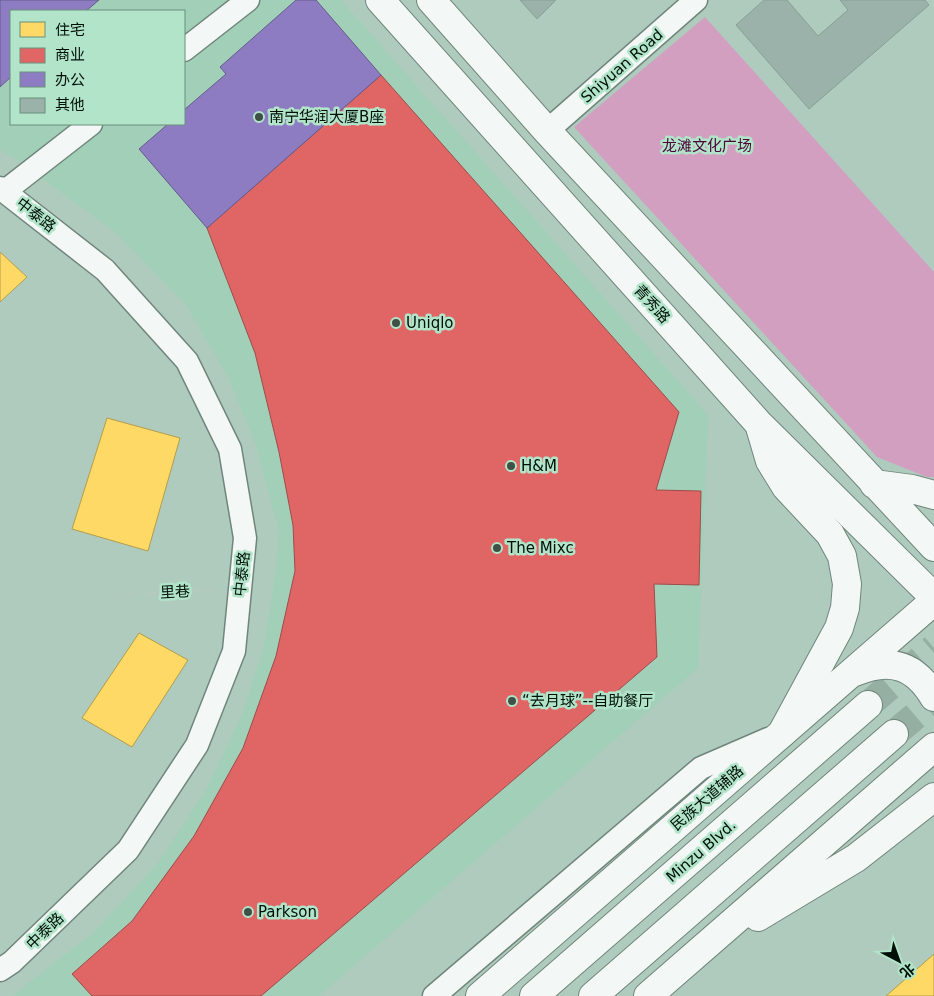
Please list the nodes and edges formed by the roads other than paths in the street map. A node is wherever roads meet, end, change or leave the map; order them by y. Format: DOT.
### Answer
graph roads {
  1 [pos="248,0"];
  2 [pos="380,0"];
  3 [pos="431,0"];
  4 [pos="696,0"];
  5 [pos="185,49"];
  6 [pos="89,125"];
  7 [pos="547,131"];
  8 [pos="3,190"];
  9 [pos="759,424"];
  10 [pos="874,484"];
  11 [pos="934,494"];
  12 [pos="934,547"];
  13 [pos="934,597"];
  14 [pos="934,601"];
  15 [pos="849,675"];
  16 [pos="934,697"];
  17 [pos="868,705"];
  18 [pos="782,734"];
  19 [pos="894,734"];
  20 [pos="930,747"];
  21 [pos="934,797"];
  22 [pos="695,956"];
  23 [pos="0,970"];
  24 [pos="434,996"];
  25 [pos="480,996"];
  26 [pos="534,996"];
  27 [pos="594,996"];
  28 [pos="648,996"];
  1 -- 5 [label="street"];
  2 -- 9 [label="main road, 青秀路"];
  3 -- 7 [label="main road"];
  4 -- 7 [label="street, Shiyuan Road"];
  6 -- 8 [label="street"];
  7 -- 10 [label="main road"];
  8 -- 23 [label="street, 中泰路"];
  9 -- 13 [label="main road, 青秀路"];
  9 -- 18 [label="main road"];
  10 -- 11 [label="main road"];
  10 -- 12 [label="main road"];
  14 -- 15 [label="main road, 民族大道辅路"];
  15 -- 16 [label="main road"];
  15 -- 18 [label="main road, 民族大道辅路"];
  17 -- 26 [label="main road, Minzu Blvd."];
  18 -- 24 [label="street"];
  18 -- 25 [label="main road, 民族大道辅路"];
  19 -- 27 [label="main road"];
  20 -- 22 [label="main road"];
  21 -- 22 [label="main road"];
  22 -- 28 [label="main road"];
}
